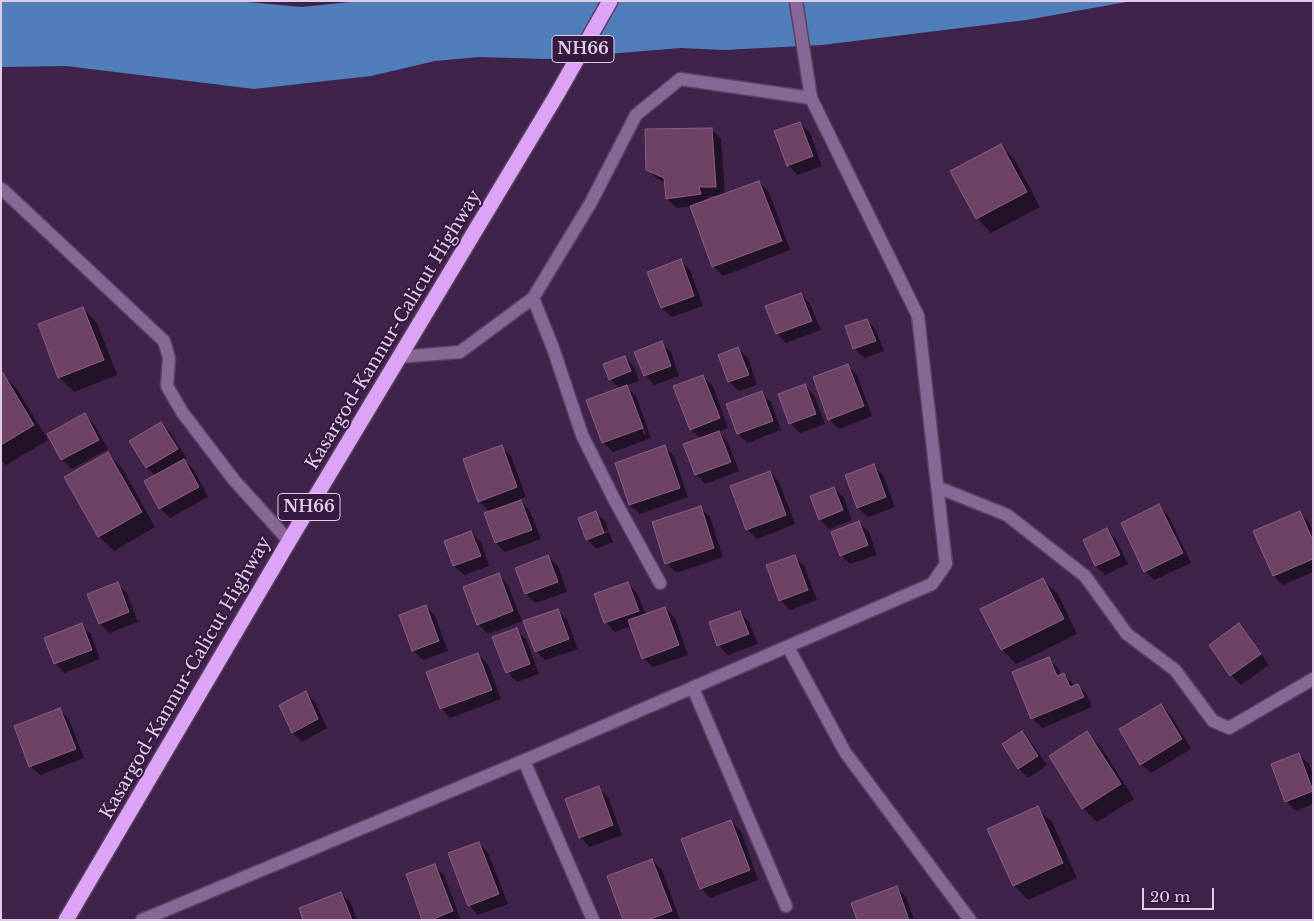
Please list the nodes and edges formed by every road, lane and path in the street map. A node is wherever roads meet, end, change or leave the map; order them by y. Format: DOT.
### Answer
graph roads {
  1 [pos="610,1"];
  2 [pos="796,1"];
  3 [pos="811,98"];
  4 [pos="2,189"];
  5 [pos="533,298"];
  6 [pos="399,357"];
  7 [pos="937,487"];
  8 [pos="289,540"];
  9 [pos="660,583"];
  10 [pos="788,646"];
  11 [pos="1313,679"];
  12 [pos="693,688"];
  13 [pos="524,760"];
  14 [pos="786,906"];
  15 [pos="66,920"];
  16 [pos="142,920"];
  17 [pos="593,920"];
  18 [pos="970,920"];
  1 -- 6 [label="highway, Kasargod-Kannur-Calicut Highway / NH66"];
  2 -- 3 [label="street"];
  3 -- 5 [label="street"];
  3 -- 7 [label="street"];
  4 -- 8 [label="street"];
  5 -- 6 [label="street"];
  5 -- 9 [label="street"];
  6 -- 8 [label="highway, Kasargod-Kannur-Calicut Highway / NH66"];
  7 -- 10 [label="street"];
  7 -- 11 [label="street"];
  8 -- 15 [label="highway, Kasargod-Kannur-Calicut Highway / NH66"];
  10 -- 12 [label="street"];
  10 -- 18 [label="street"];
  12 -- 13 [label="street"];
  12 -- 14 [label="street"];
  13 -- 16 [label="street"];
  13 -- 17 [label="street"];
}
